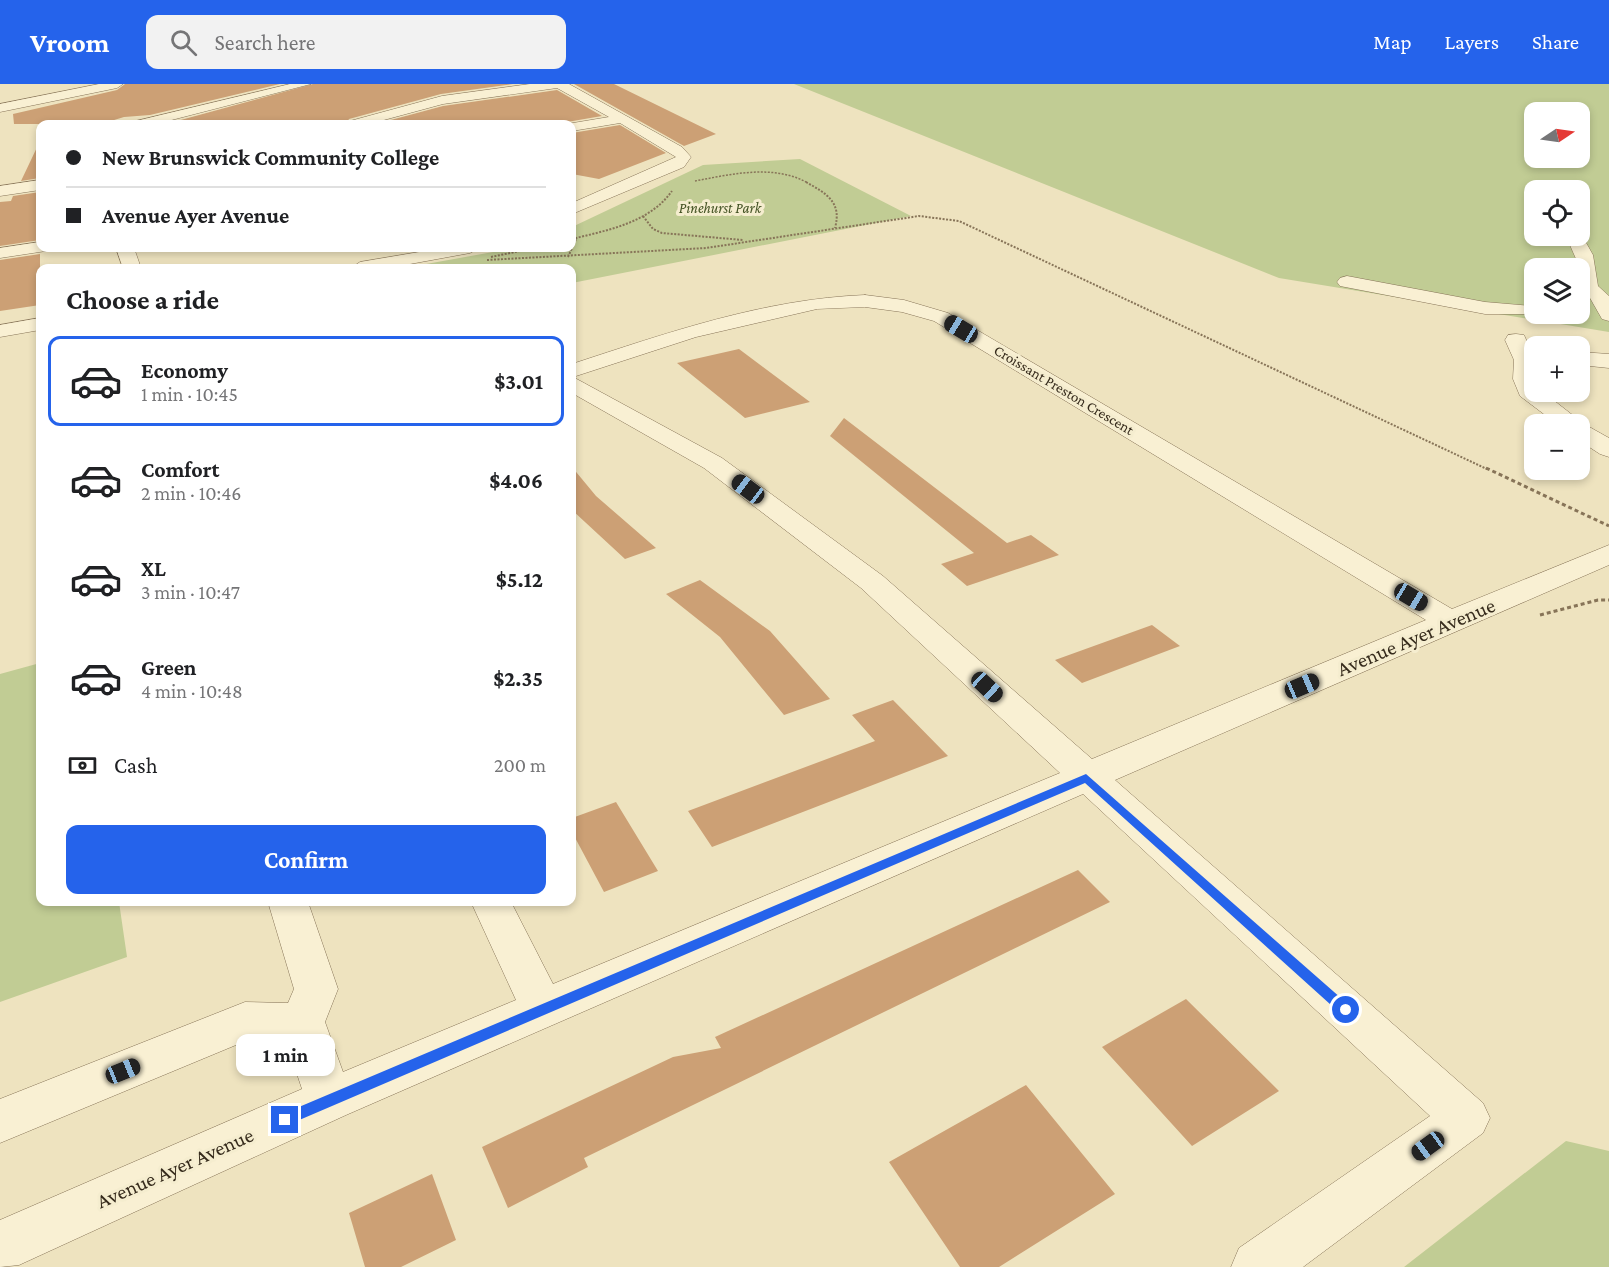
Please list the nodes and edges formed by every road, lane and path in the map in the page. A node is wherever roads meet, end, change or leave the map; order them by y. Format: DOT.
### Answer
graph roads {
  1 [pos="117,84"];
  2 [pos="305,84"];
  3 [pos="559,84"];
  4 [pos="0,108"];
  5 [pos="621,119"];
  6 [pos="157,120"];
  7 [pos="370,120"];
  8 [pos="576,126"];
  9 [pos="689,182"];
  10 [pos="36,186"];
  11 [pos="677,186"];
  12 [pos="0,190"];
  13 [pos="576,207"];
  14 [pos="643,216"];
  15 [pos="835,228"];
  16 [pos="576,238"];
  17 [pos="743,240"];
  18 [pos="36,247"];
  19 [pos="0,252"];
  20 [pos="493,252"];
  21 [pos="570,252"];
  22 [pos="473,254"];
  23 [pos="568,257"];
  24 [pos="392,264"];
  25 [pos="1347,282"];
  26 [pos="1590,291"];
  27 [pos="1407,296"];
  28 [pos="1524,309"];
  29 [pos="1524,311"];
  30 [pos="1590,315"];
  31 [pos="1609,315"];
  32 [pos="1609,320"];
  33 [pos="36,325"];
  34 [pos="0,330"];
  35 [pos="1518,340"];
  36 [pos="1524,357"];
  37 [pos="576,370"];
  38 [pos="576,386"];
  39 [pos="1553,402"];
  40 [pos="1563,414"];
  41 [pos="1590,437"];
  42 [pos="1609,449"];
  43 [pos="1609,526"];
  44 [pos="1609,554"];
  45 [pos="1452,622"];
  46 [pos="1086,778"];
  47 [pos="289,906"];
  48 [pos="493,906"];
  49 [pos="543,1009"];
  50 [pos="302,1022"];
  51 [pos="329,1100"];
  52 [pos="0,1121"];
  53 [pos="0,1246"];
  54 [pos="1258,1267"];
  1 -- 4 [label="street"];
  2 -- 6 [label="street"];
  3 -- 5 [label="street"];
  3 -- 7 [label="street"];
  5 -- 8 [label="street"];
  5 -- 13 [label="street"];
  9 -- 15 [label="path"];
  10 -- 12 [label="street"];
  11 -- 14 [label="path"];
  14 -- 16 [label="path"];
  14 -- 17 [label="path"];
  15 -- 17 [label="path"];
  15 -- 43 [label="path"];
  17 -- 23 [label="path"];
  18 -- 19 [label="street"];
  20 -- 22 [label="path"];
  21 -- 23 [label="path"];
  22 -- 23 [label="path"];
  22 -- 24 [label="street"];
  25 -- 27 [label="street"];
  26 -- 31 [label="street"];
  27 -- 28 [label="street"];
  27 -- 35 [label="street"];
  29 -- 35 [label="street"];
  30 -- 32 [label="street"];
  33 -- 34 [label="street"];
  35 -- 36 [label="street"];
  37 -- 45 [label="street, Croissant Preston Crescent"];
  38 -- 46 [label="street"];
  39 -- 40 [label="street"];
  41 -- 42 [label="street"];
  44 -- 45 [label="street, Avenue Ayer Avenue"];
  45 -- 46 [label="street, Avenue Ayer Avenue"];
  46 -- 49 [label="street, Avenue Ayer Avenue"];
  46 -- 54 [label="street"];
  47 -- 50 [label="street"];
  48 -- 49 [label="street"];
  49 -- 51 [label="street, Avenue Ayer Avenue"];
  50 -- 51 [label="street"];
  50 -- 52 [label="street"];
  51 -- 53 [label="street, Avenue Ayer Avenue"];
}
